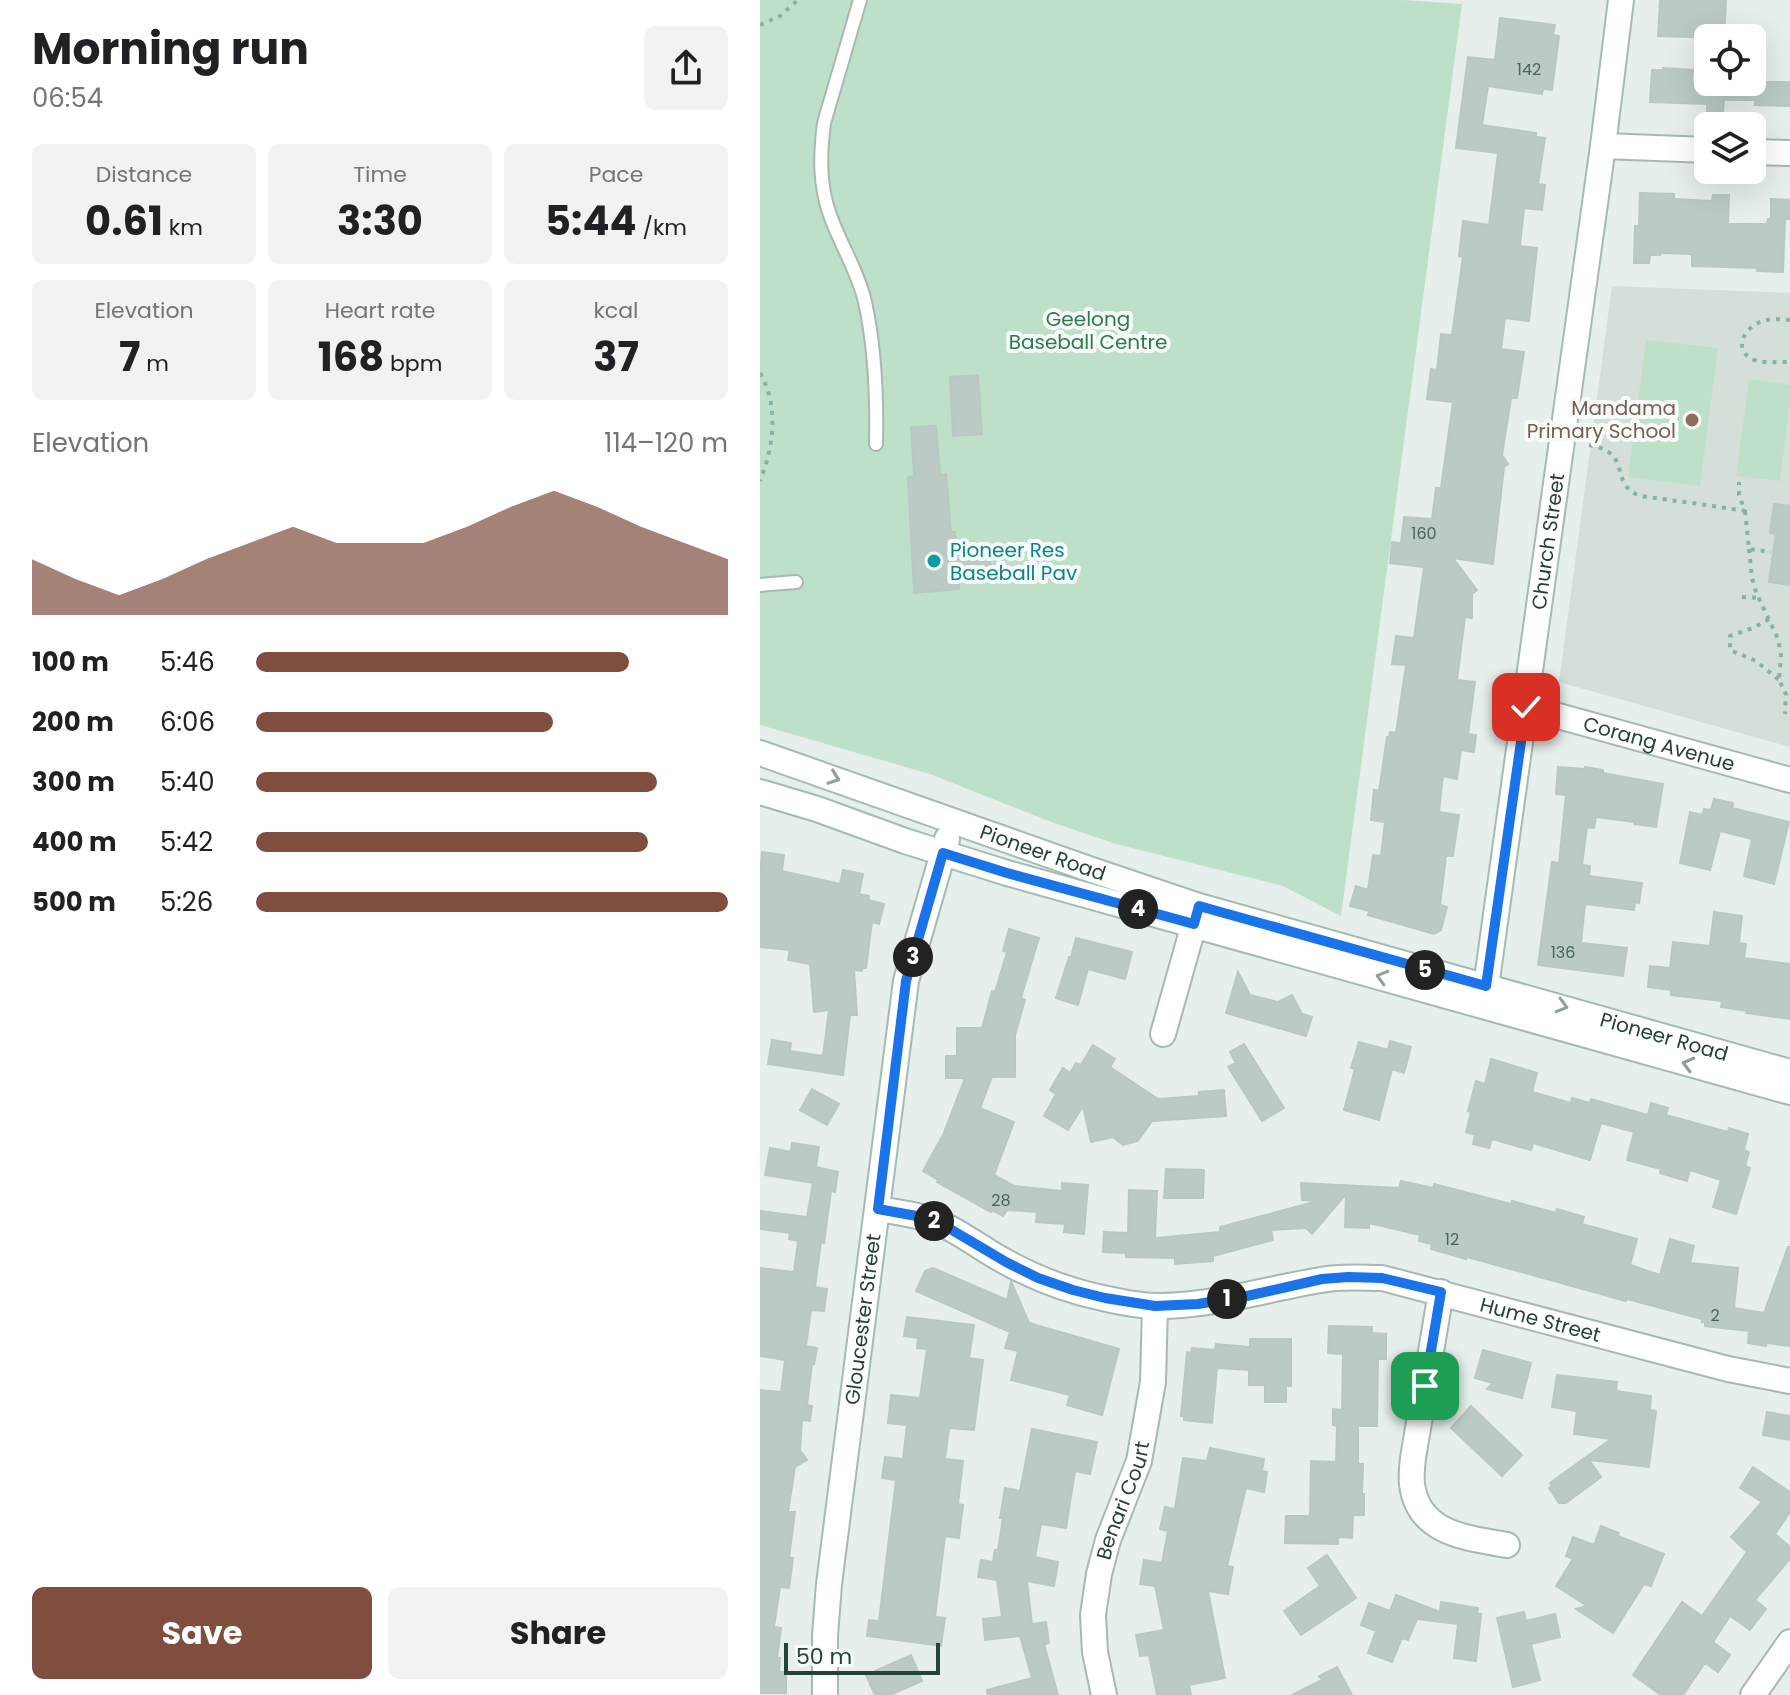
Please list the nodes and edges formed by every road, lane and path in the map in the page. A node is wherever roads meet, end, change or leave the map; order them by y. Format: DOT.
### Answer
graph roads {
  1 [pos="798,0"];
  2 [pos="860,0"];
  3 [pos="1621,0"];
  4 [pos="760,25"];
  5 [pos="1603,146"];
  6 [pos="1694,149"];
  7 [pos="1766,152"];
  8 [pos="1790,153"];
  9 [pos="1790,320"];
  10 [pos="1790,362"];
  11 [pos="760,373"];
  12 [pos="876,444"];
  13 [pos="1589,445"];
  14 [pos="760,481"];
  15 [pos="1739,482"];
  16 [pos="1745,511"];
  17 [pos="1749,549"];
  18 [pos="1771,552"];
  19 [pos="796,582"];
  20 [pos="760,585"];
  21 [pos="1742,597"];
  22 [pos="1759,598"];
  23 [pos="1769,619"];
  24 [pos="1779,680"];
  25 [pos="1526,707"];
  26 [pos="1785,714"];
  27 [pos="760,753"];
  28 [pos="1790,780"];
  29 [pos="760,792"];
  30 [pos="952,821"];
  31 [pos="943,853"];
  32 [pos="1197,915"];
  33 [pos="1485,997"];
  34 [pos="1163,1034"];
  35 [pos="1790,1072"];
  36 [pos="1790,1092"];
  37 [pos="878,1209"];
  38 [pos="1441,1292"];
  39 [pos="1155,1306"];
  40 [pos="1790,1381"];
  41 [pos="1507,1545"];
  42 [pos="1790,1642"];
  43 [pos="825,1695"];
  44 [pos="1104,1695"];
  45 [pos="1753,1695"];
  1 -- 4 [label="path"];
  2 -- 12 [label="lane"];
  3 -- 5 [label="street, Church Street"];
  5 -- 6 [label="street"];
  5 -- 25 [label="street, Church Street"];
  7 -- 8 [label="street"];
  9 -- 10 [label="path"];
  11 -- 14 [label="path"];
  13 -- 16 [label="path"];
  15 -- 16 [label="path"];
  16 -- 17 [label="path"];
  17 -- 18 [label="path"];
  17 -- 22 [label="path"];
  19 -- 20 [label="lane"];
  21 -- 22 [label="path"];
  22 -- 23 [label="path"];
  23 -- 24 [label="path"];
  23 -- 24 [label="path"];
  24 -- 26 [label="path"];
  25 -- 28 [label="street, Corang Avenue"];
  25 -- 33 [label="street, Church Street"];
  27 -- 30 [label="street, Pioneer Road, one-way"];
  29 -- 31 [label="street, Pioneer Road"];
  30 -- 31 [label="street, Gloucester Street"];
  30 -- 32 [label="street, Pioneer Road"];
  31 -- 32 [label="street, Pioneer Road"];
  31 -- 37 [label="street, Gloucester Street"];
  32 -- 33 [label="street, Pioneer Road"];
  32 -- 34 [label="street"];
  33 -- 35 [label="street, Pioneer Road, one-way"];
  36 -- 33 [label="street, Pioneer Road, one-way"];
  37 -- 39 [label="street, Hume Street"];
  37 -- 43 [label="street, Gloucester Street"];
  38 -- 39 [label="street, Hume Street"];
  38 -- 40 [label="street, Hume Street"];
  38 -- 41 [label="street"];
  39 -- 44 [label="street, Benari Court"];
  42 -- 45 [label="street"];
}
